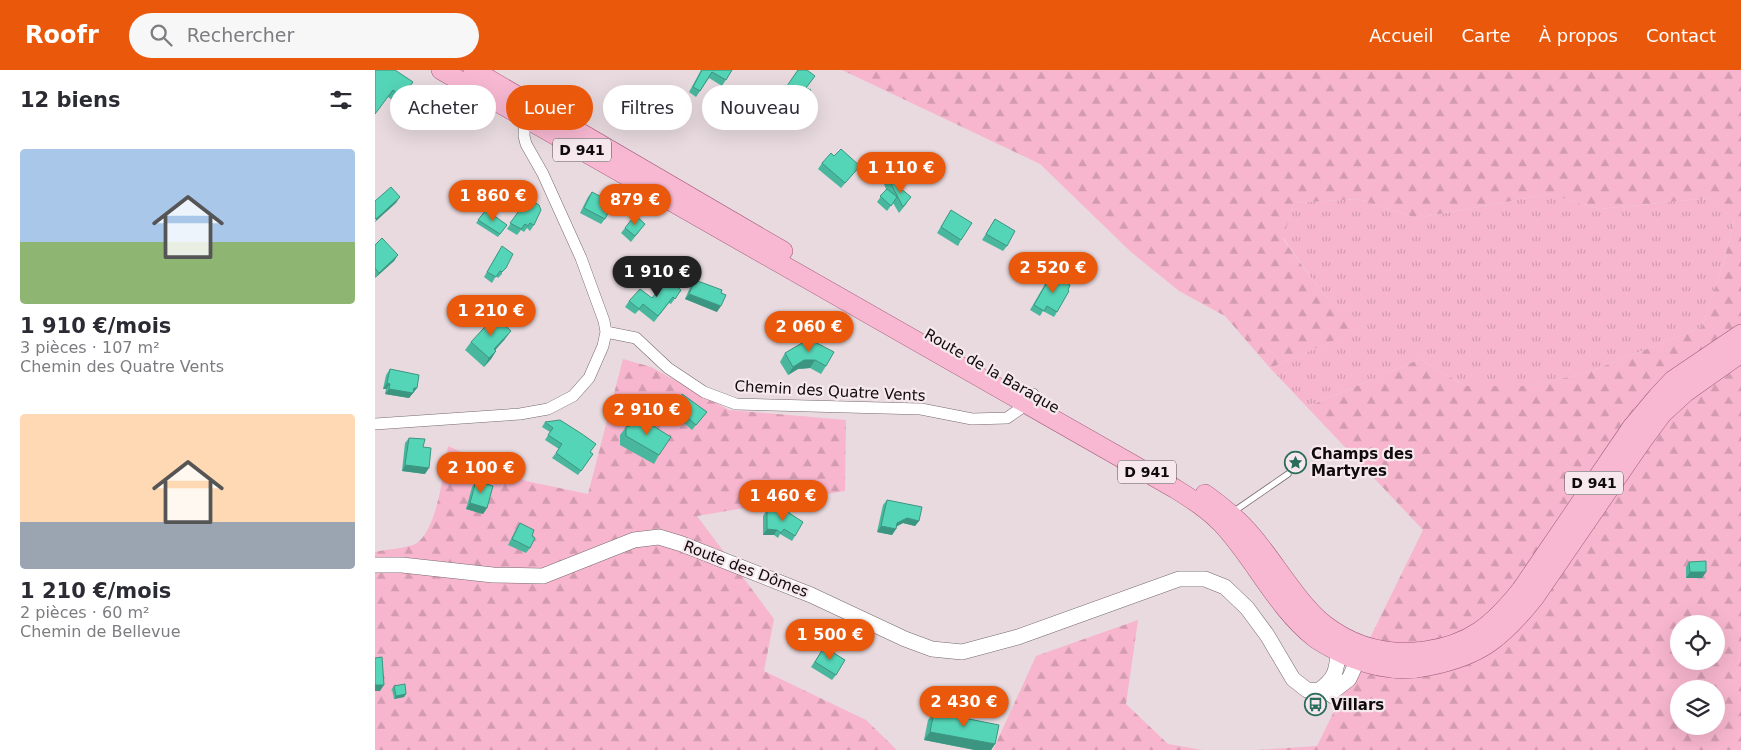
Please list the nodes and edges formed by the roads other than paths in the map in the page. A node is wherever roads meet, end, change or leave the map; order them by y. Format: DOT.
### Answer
graph roads {
  1 [pos="441,70"];
  2 [pos="473,70"];
  3 [pos="506,94"];
  4 [pos="506,100"];
  5 [pos="524,130"];
  6 [pos="565,130"];
  7 [pos="606,332"];
  8 [pos="1741,334"];
  9 [pos="1741,353"];
  10 [pos="1030,399"];
  11 [pos="375,424"];
  12 [pos="1289,474"];
  13 [pos="1231,514"];
  14 [pos="375,565"];
  15 [pos="1527,594"];
  16 [pos="1487,627"];
  17 [pos="1341,645"];
  18 [pos="1359,658"];
  19 [pos="1318,691"];
  20 [pos="1354,705"];
  1 -- 4 [label="main road, Route de la Baraque / D 941"];
  2 -- 3 [label="main road, Route de la Baraque / D 941"];
  5 -- 7 [label="street"];
  6 -- 10 [label="main road, Route de la Baraque / D 941"];
  7 -- 10 [label="street, Chemin des Quatre Vents"];
  7 -- 11 [label="street"];
  8 -- 15 [label="main road, D 941"];
  9 -- 15 [label="main road, D 941"];
  10 -- 13 [label="main road, Route de la Baraque / D 941"];
  10 -- 17 [label="main road, Route de la Baraque / D 941"];
  12 -- 13 [label="lane"];
  13 -- 17 [label="main road, Route de la Baraque / D 941"];
  14 -- 19 [label="street, Route des Dômes"];
  15 -- 16 [label="main road, Route de la Baraque / D 941"];
  15 -- 18 [label="main road, Route de la Baraque / D 941"];
  16 -- 17 [label="main road, Route de la Baraque / D 941"];
  16 -- 18 [label="street, Route de la Baraque"];
  17 -- 18 [label="main road, Route de la Baraque / D 941"];
  17 -- 19 [label="street"];
  18 -- 19 [label="street"];
  19 -- 20 [label="lane"];
}
